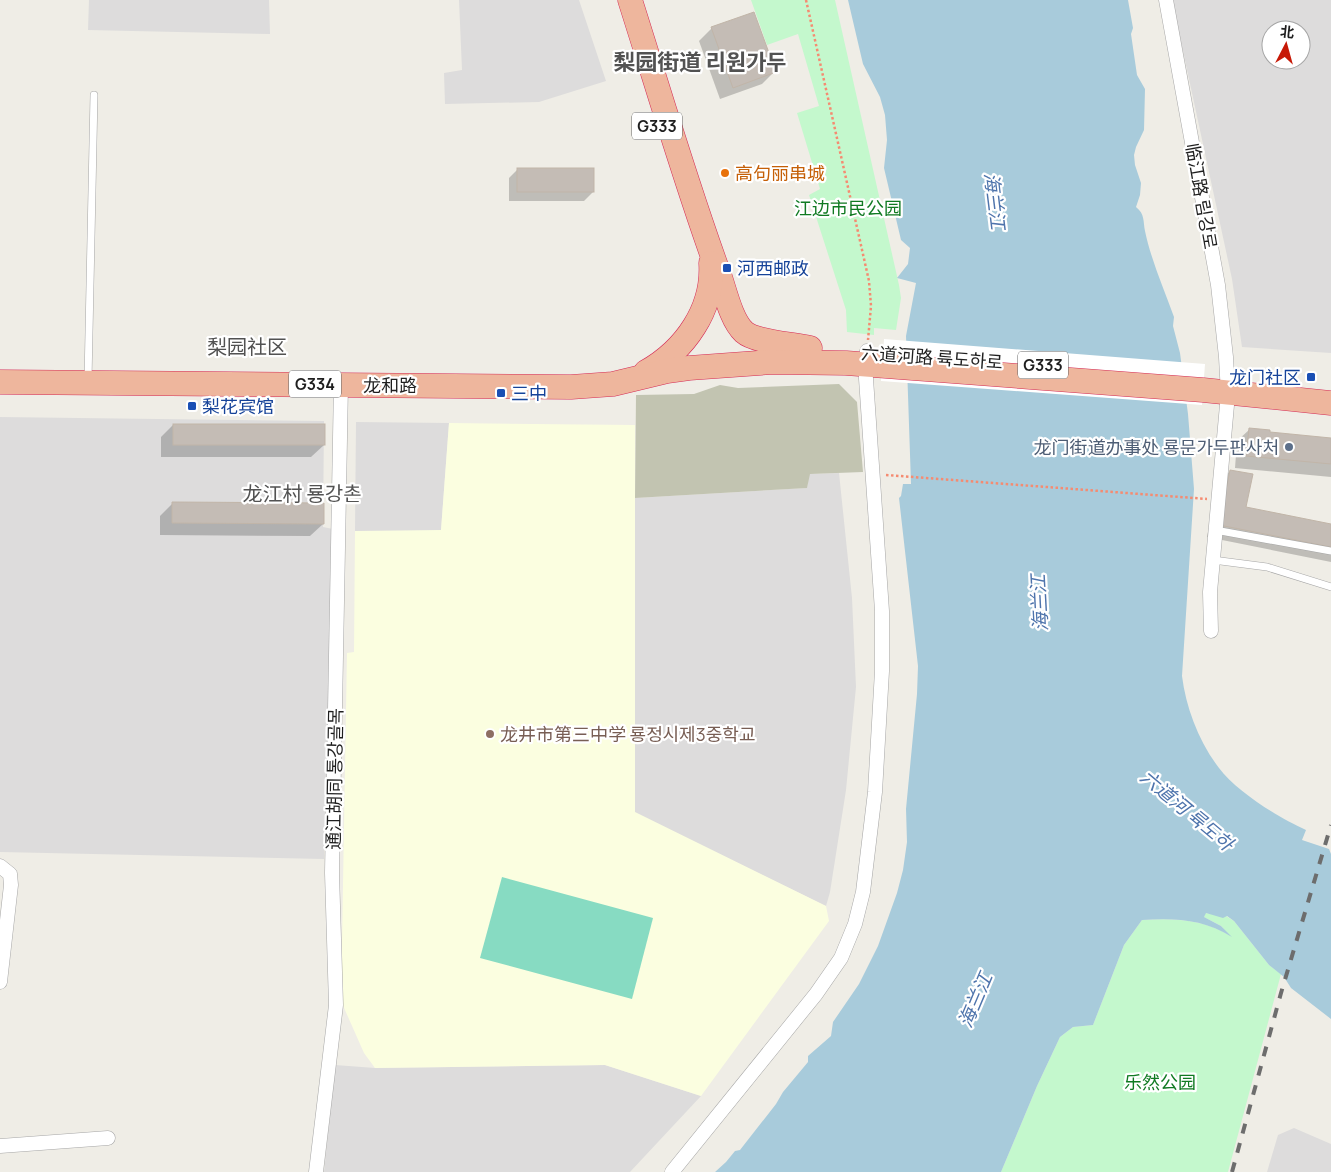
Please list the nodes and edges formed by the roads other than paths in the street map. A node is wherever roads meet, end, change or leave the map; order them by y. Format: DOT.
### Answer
graph roads {
  1 [pos="616,0"];
  2 [pos="630,0"];
  3 [pos="1166,0"];
  4 [pos="94,95"];
  5 [pos="703,252"];
  6 [pos="709,293"];
  7 [pos="810,348"];
  8 [pos="749,352"];
  9 [pos="874,358"];
  10 [pos="664,361"];
  11 [pos="773,362"];
  12 [pos="0,366"];
  13 [pos="627,374"];
  14 [pos="89,375"];
  15 [pos="0,382"];
  16 [pos="341,384"];
  17 [pos="1228,387"];
  18 [pos="1331,391"];
  19 [pos="1331,403"];
  20 [pos="1216,530"];
  21 [pos="1331,552"];
  22 [pos="1213,560"];
  23 [pos="1331,587"];
  24 [pos="1211,631"];
  25 [pos="0,866"];
  26 [pos="0,982"];
  27 [pos="108,1138"];
  28 [pos="0,1146"];
  29 [pos="316,1172"];
  30 [pos="672,1172"];
  1 -- 5 [label="highway, G333"];
  2 -- 5 [label="highway, G333"];
  3 -- 17 [label="street, 临江路 림강로"];
  4 -- 14 [label="lane"];
  5 -- 6 [label="highway, G334"];
  5 -- 7 [label="highway"];
  5 -- 13 [label="highway, G334"];
  6 -- 8 [label="highway"];
  6 -- 10 [label="highway, G334"];
  7 -- 8 [label="highway, 六道河路 륙도하로"];
  7 -- 9 [label="highway, 六道河路 륙도하로 / G333"];
  8 -- 10 [label="highway, 六道河路 륙도하로"];
  8 -- 11 [label="highway"];
  9 -- 11 [label="highway, 六道河路 륙도하로 / G333"];
  9 -- 17 [label="highway, 六道河路 륙도하로 / G333"];
  9 -- 30 [label="street"];
  10 -- 13 [label="highway, G334"];
  11 -- 13 [label="highway, 六道河路 륙도하로"];
  12 -- 14 [label="highway, 龙和路 / G334"];
  13 -- 14 [label="highway, 龙和路 / G334"];
  13 -- 16 [label="highway, 龙和路 / G334"];
  14 -- 15 [label="highway, 龙和路 / G334"];
  14 -- 16 [label="highway, 龙和路 / G334"];
  16 -- 29 [label="street, 通江胡同 통강골목"];
  17 -- 18 [label="highway, 六道河路 륙도하로 / G333"];
  17 -- 19 [label="highway, 六道河路 륙도하로 / G333"];
  17 -- 20 [label="street, 临江路 림강로"];
  20 -- 21 [label="lane"];
  20 -- 22 [label="street, 临江路 림강로"];
  22 -- 23 [label="lane"];
  22 -- 24 [label="street, 临江路 림강로"];
  25 -- 26 [label="street"];
  27 -- 28 [label="street"];
}
